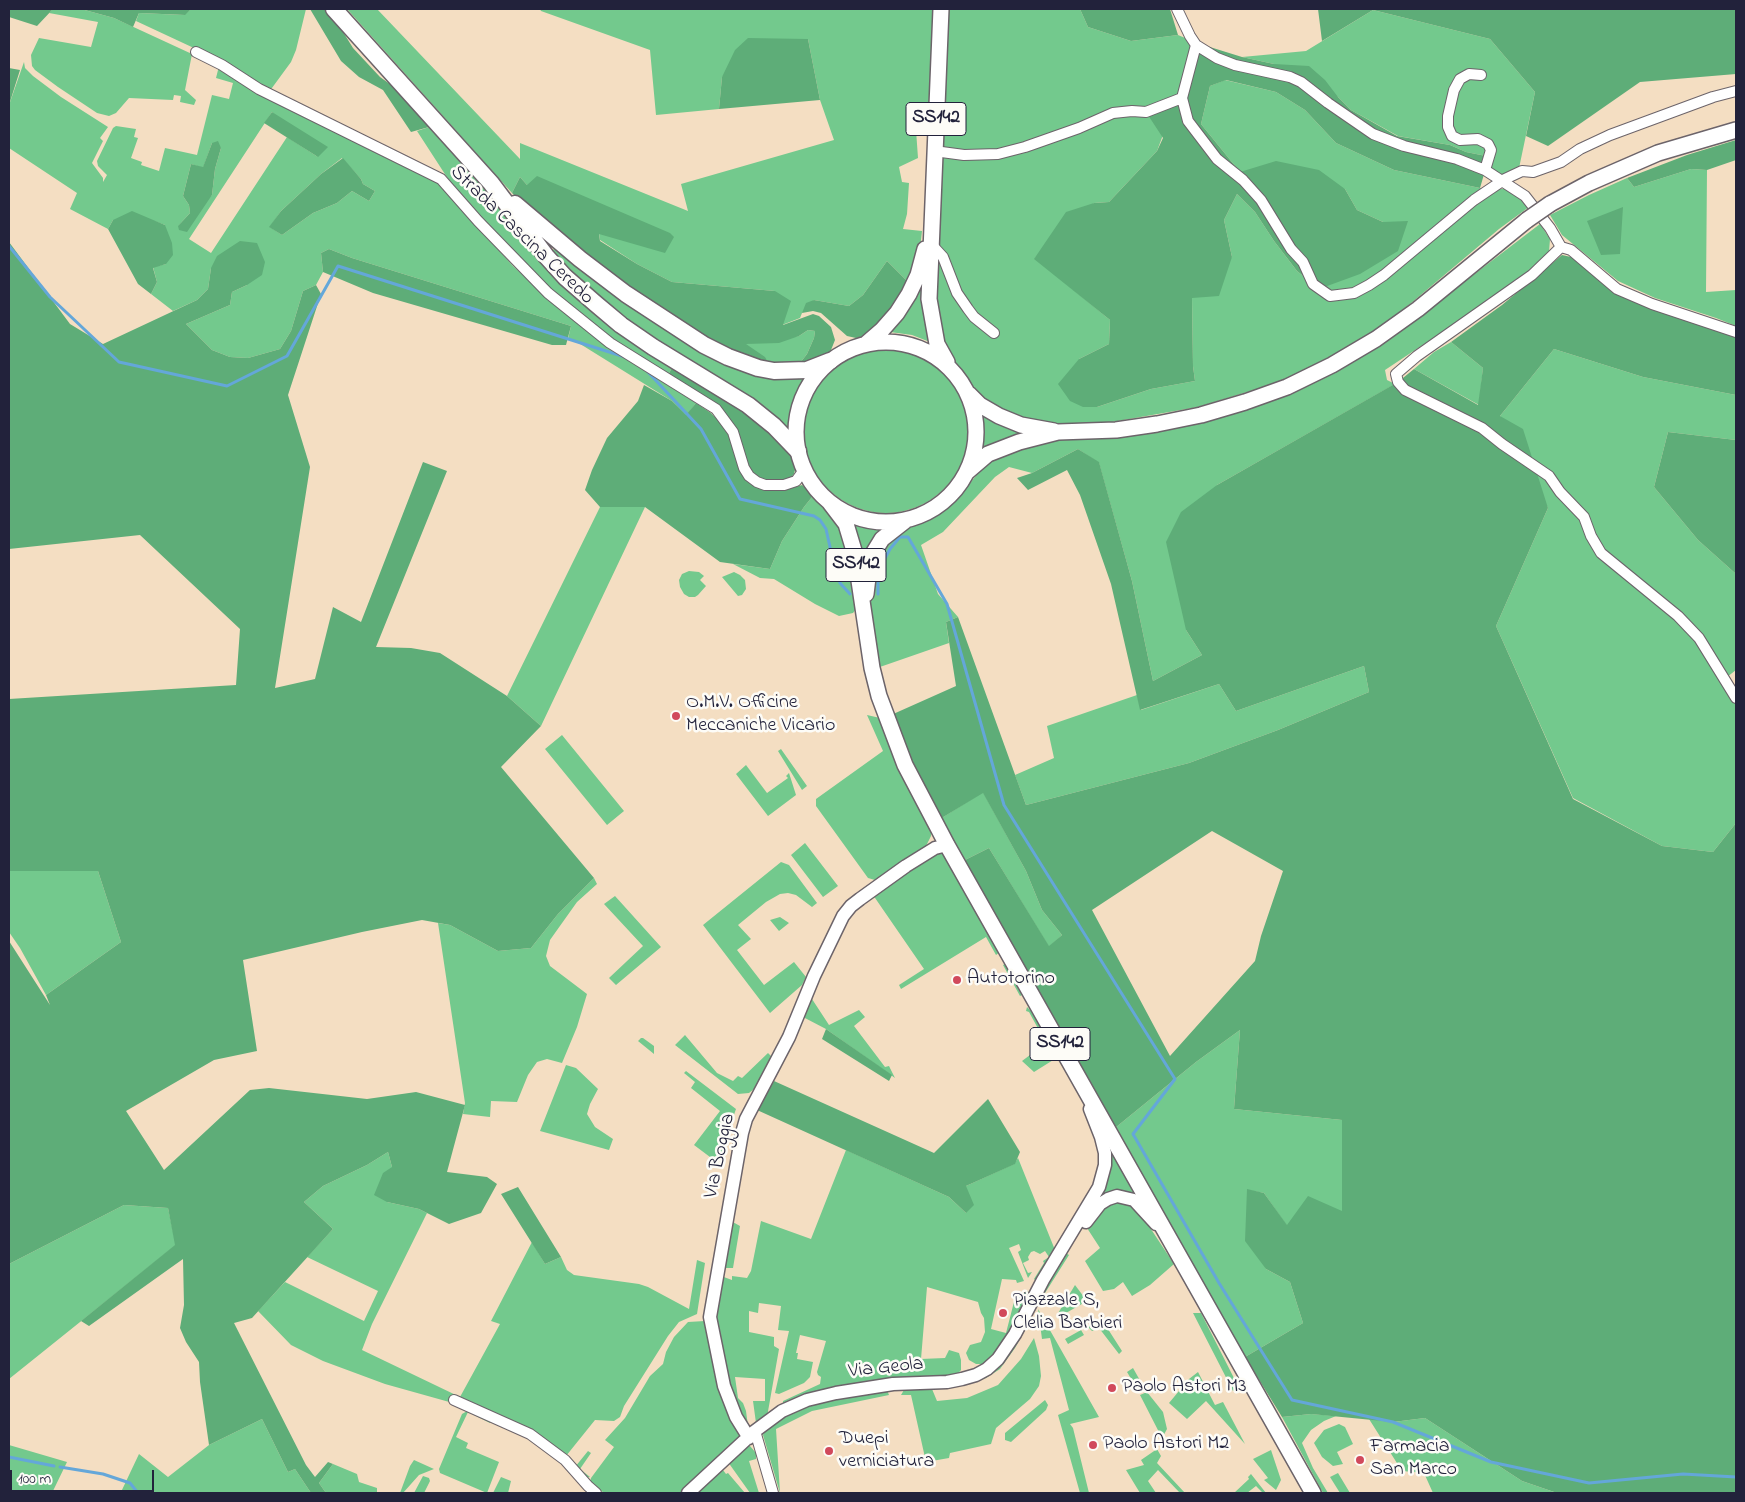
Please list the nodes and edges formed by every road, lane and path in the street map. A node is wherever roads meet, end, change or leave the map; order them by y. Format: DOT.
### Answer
graph roads {
  1 [pos="334,9"];
  2 [pos="941,9"];
  3 [pos="1177,9"];
  4 [pos="1196,45"];
  5 [pos="196,52"];
  6 [pos="1481,76"];
  7 [pos="1736,91"];
  8 [pos="1182,98"];
  9 [pos="1736,130"];
  10 [pos="934,151"];
  11 [pos="1485,170"];
  12 [pos="1503,181"];
  13 [pos="491,183"];
  14 [pos="931,236"];
  15 [pos="1561,247"];
  16 [pos="1736,332"];
  17 [pos="994,333"];
  18 [pos="867,343"];
  19 [pos="830,361"];
  20 [pos="950,368"];
  21 [pos="968,394"];
  22 [pos="1058,432"];
  23 [pos="798,452"];
  24 [pos="804,470"];
  25 [pos="967,472"];
  26 [pos="830,503"];
  27 [pos="906,520"];
  28 [pos="866,633"];
  29 [pos="1736,698"];
  30 [pos="938,828"];
  31 [pos="948,846"];
  32 [pos="906,866"];
  33 [pos="1074,1071"];
  34 [pos="1171,1244"];
  35 [pos="1058,1258"];
  36 [pos="454,1400"];
  37 [pos="752,1434"];
  38 [pos="596,1493"];
  39 [pos="688,1493"];
  40 [pos="773,1493"];
  41 [pos="1313,1493"];
  1 -- 13 [label="highway"];
  2 -- 10 [label="main road, SS142"];
  3 -- 4 [label="street"];
  4 -- 8 [label="street"];
  4 -- 11 [label="street"];
  5 -- 24 [label="street, Strada Cascina Ceredo"];
  6 -- 11 [label="street"];
  7 -- 12 [label="street"];
  8 -- 10 [label="street"];
  8 -- 12 [label="street"];
  9 -- 22 [label="main road, bridge"];
  10 -- 14 [label="main road, SS142"];
  11 -- 12 [label="street"];
  12 -- 15 [label="street"];
  13 -- 19 [label="highway"];
  13 -- 23 [label="highway"];
  14 -- 17 [label="street"];
  14 -- 18 [label="main road, SS142"];
  14 -- 20 [label="main road, SS142"];
  15 -- 16 [label="street"];
  15 -- 29 [label="street"];
  18 -- 19 [label="main road"];
  18 -- 20 [label="main road"];
  19 -- 23 [label="main road"];
  20 -- 21 [label="main road"];
  21 -- 22 [label="main road"];
  21 -- 25 [label="main road"];
  22 -- 25 [label="main road"];
  23 -- 24 [label="main road"];
  24 -- 26 [label="main road"];
  25 -- 27 [label="main road"];
  26 -- 27 [label="main road"];
  26 -- 28 [label="main road, SS142"];
  27 -- 28 [label="main road, SS142"];
  28 -- 30 [label="main road, SS142"];
  30 -- 31 [label="main road, SS142"];
  30 -- 32 [label="street, Via Boggia"];
  31 -- 32 [label="street, Via Boggia"];
  31 -- 33 [label="main road, SS142"];
  32 -- 37 [label="street, Via Boggia"];
  33 -- 34 [label="main road, SS142"];
  33 -- 35 [label="street, Via Geola"];
  34 -- 35 [label="street, Via Geola"];
  34 -- 41 [label="main road, SS142"];
  35 -- 37 [label="street, Via Geola"];
  36 -- 38 [label="street"];
  37 -- 39 [label="street, Via Geola"];
  37 -- 40 [label="street"];
}
